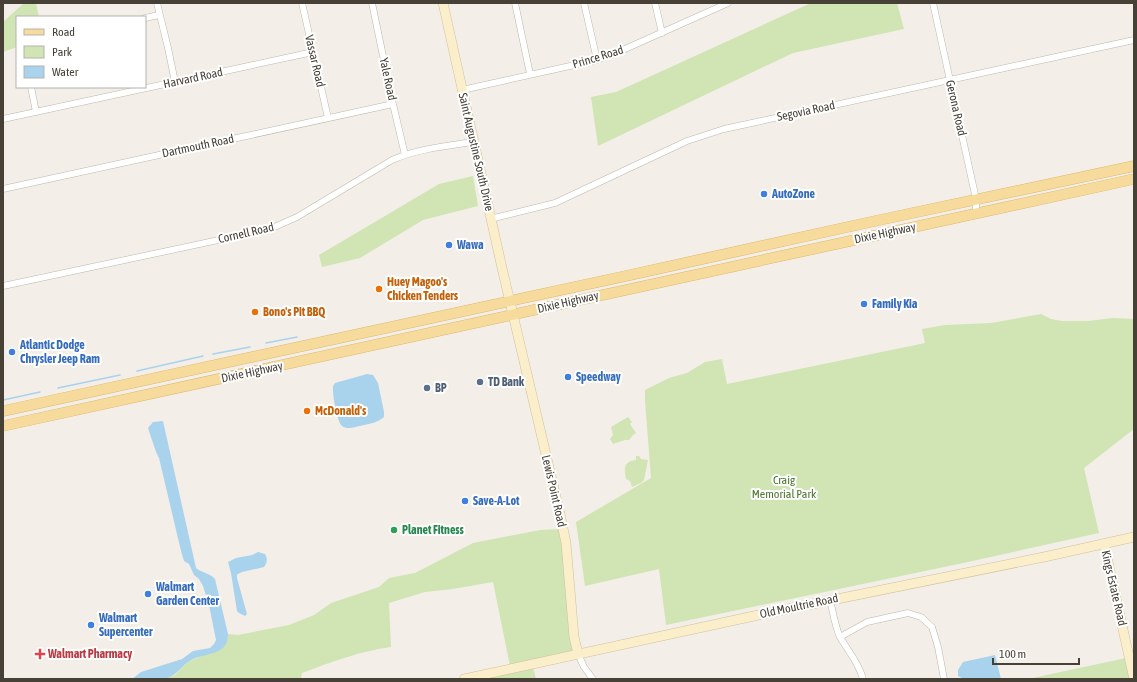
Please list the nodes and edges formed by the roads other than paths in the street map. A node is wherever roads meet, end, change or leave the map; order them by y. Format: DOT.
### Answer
graph roads {
  1 [pos="157,3"];
  2 [pos="302,3"];
  3 [pos="372,3"];
  4 [pos="442,3"];
  5 [pos="515,3"];
  6 [pos="584,3"];
  7 [pos="654,3"];
  8 [pos="726,3"];
  9 [pos="933,3"];
  10 [pos="159,15"];
  11 [pos="146,18"];
  12 [pos="662,33"];
  13 [pos="1134,40"];
  14 [pos="313,52"];
  15 [pos="597,60"];
  16 [pos="530,74"];
  17 [pos="950,81"];
  18 [pos="175,82"];
  19 [pos="31,88"];
  20 [pos="462,90"];
  21 [pos="393,104"];
  22 [pos="36,112"];
  23 [pos="328,118"];
  24 [pos="3,119"];
  25 [pos="473,142"];
  26 [pos="405,155"];
  27 [pos="1134,166"];
  28 [pos="1115,170"];
  29 [pos="1134,179"];
  30 [pos="1117,183"];
  31 [pos="3,189"];
  32 [pos="976,199"];
  33 [pos="976,213"];
  34 [pos="490,220"];
  35 [pos="754,248"];
  36 [pos="756,261"];
  37 [pos="3,286"];
  38 [pos="510,301"];
  39 [pos="513,315"];
  40 [pos="260,356"];
  41 [pos="263,369"];
  42 [pos="3,411"];
  43 [pos="5,426"];
  44 [pos="1134,537"];
  45 [pos="1104,544"];
  46 [pos="830,600"];
  47 [pos="840,637"];
  48 [pos="578,654"];
  49 [pos="489,676"];
  50 [pos="1134,678"];
  51 [pos="464,679"];
  52 [pos="593,679"];
  53 [pos="863,679"];
  54 [pos="944,679"];
  1 -- 10 [label="street"];
  2 -- 14 [label="street, Vassar Road"];
  3 -- 21 [label="street, Yale Road"];
  4 -- 20 [label="street, Saint Augustine South Drive"];
  5 -- 16 [label="street"];
  6 -- 15 [label="street"];
  7 -- 12 [label="street"];
  8 -- 12 [label="street, Prince Road"];
  9 -- 17 [label="street, Gerona Road"];
  10 -- 11 [label="street"];
  10 -- 18 [label="street"];
  12 -- 15 [label="street, Prince Road"];
  13 -- 17 [label="street, Segovia Road"];
  14 -- 18 [label="street, Harvard Road"];
  14 -- 23 [label="street, Vassar Road"];
  15 -- 16 [label="street, Prince Road"];
  16 -- 20 [label="street, Prince Road"];
  17 -- 32 [label="street, Gerona Road"];
  17 -- 34 [label="street, Segovia Road"];
  18 -- 22 [label="street, Harvard Road"];
  19 -- 22 [label="street"];
  20 -- 25 [label="street, Saint Augustine South Drive"];
  21 -- 23 [label="street, Dartmouth Road"];
  21 -- 26 [label="street, Yale Road"];
  22 -- 24 [label="street, Harvard Road"];
  23 -- 31 [label="street, Dartmouth Road"];
  25 -- 26 [label="street, Cornell Road"];
  25 -- 34 [label="street, Saint Augustine South Drive"];
  26 -- 37 [label="street, Cornell Road"];
  27 -- 28 [label="main road, Dixie Highway"];
  28 -- 30 [label="main road"];
  28 -- 32 [label="main road, Dixie Highway"];
  29 -- 30 [label="main road, Dixie Highway"];
  30 -- 33 [label="main road, Dixie Highway"];
  32 -- 33 [label="street, Gerona Road"];
  32 -- 35 [label="main road, Dixie Highway"];
  33 -- 36 [label="main road, Dixie Highway"];
  34 -- 38 [label="street, Saint Augustine South Drive"];
  35 -- 36 [label="main road"];
  35 -- 38 [label="main road, Dixie Highway"];
  36 -- 39 [label="main road, Dixie Highway"];
  38 -- 39 [label="street, Lewis Point Road"];
  38 -- 40 [label="main road, Dixie Highway"];
  39 -- 41 [label="main road, Dixie Highway"];
  39 -- 48 [label="street, Lewis Point Road"];
  40 -- 41 [label="street"];
  40 -- 42 [label="main road, Dixie Highway"];
  41 -- 43 [label="main road, Dixie Highway"];
  42 -- 43 [label="street"];
  44 -- 45 [label="street, Old Moultrie Road"];
  45 -- 46 [label="street, Old Moultrie Road"];
  45 -- 50 [label="street, Kings Estate Road"];
  46 -- 47 [label="street"];
  46 -- 48 [label="street, Old Moultrie Road"];
  47 -- 53 [label="street"];
  47 -- 54 [label="street"];
  48 -- 49 [label="street, Old Moultrie Road"];
  48 -- 52 [label="street, Lewis Point Road"];
  49 -- 51 [label="street, Old Moultrie Road"];
}
